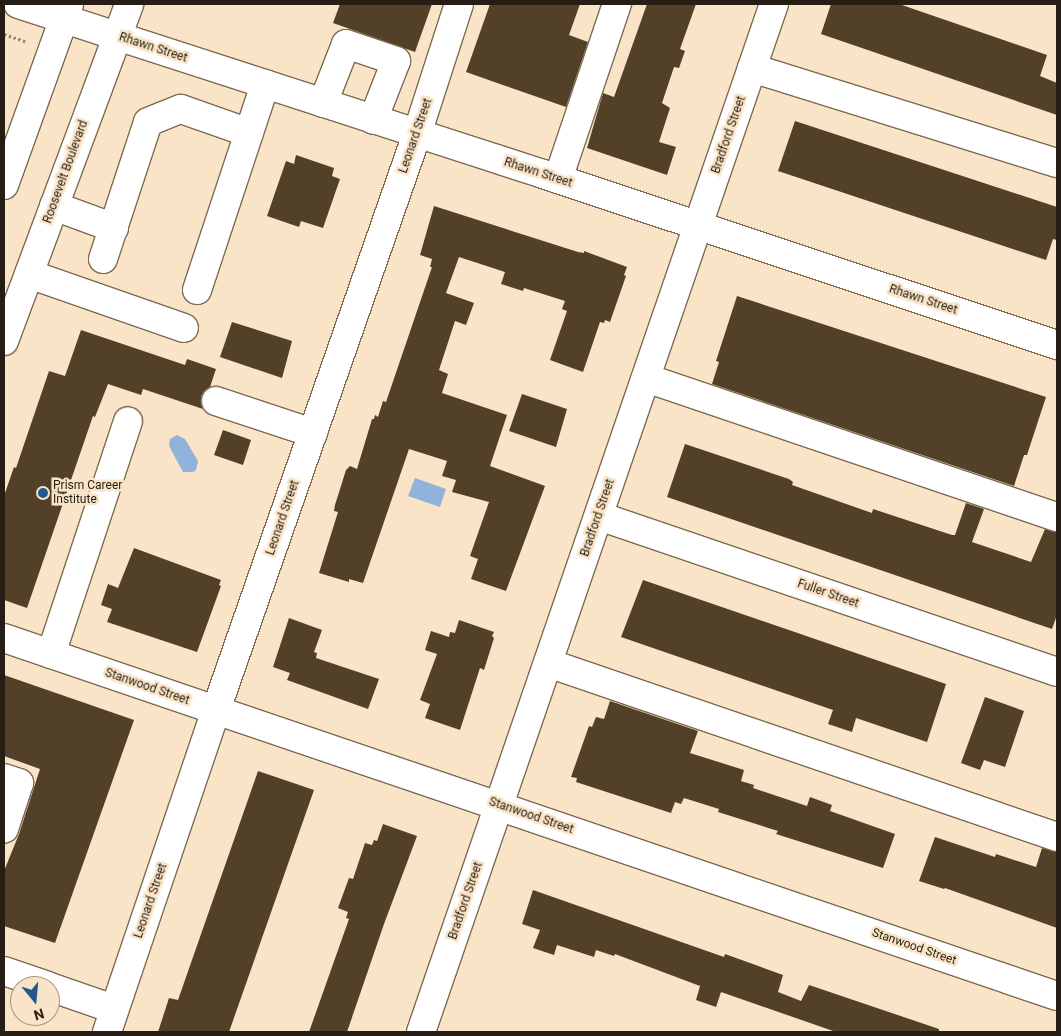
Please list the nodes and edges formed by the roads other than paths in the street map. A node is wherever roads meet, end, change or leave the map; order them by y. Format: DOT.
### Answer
graph roads {
  1 [pos="18,4"];
  2 [pos="129,4"];
  3 [pos="459,4"];
  4 [pos="617,4"];
  5 [pos="774,4"];
  6 [pos="67,11"];
  7 [pos="117,36"];
  8 [pos="752,68"];
  9 [pos="265,84"];
  10 [pos="322,103"];
  11 [pos="373,120"];
  12 [pos="249,133"];
  13 [pos="418,134"];
  14 [pos="1057,163"];
  15 [pos="558,178"];
  16 [pos="4,185"];
  17 [pos="54,206"];
  18 [pos="698,226"];
  19 [pos="114,228"];
  20 [pos="103,259"];
  21 [pos="29,274"];
  22 [pos="197,290"];
  23 [pos="184,328"];
  24 [pos="4,341"];
  25 [pos="1057,345"];
  26 [pos="646,378"];
  27 [pos="216,401"];
  28 [pos="128,421"];
  29 [pos="313,433"];
  30 [pos="599,516"];
  31 [pos="1057,517"];
  32 [pos="4,638"];
  33 [pos="51,654"];
  34 [pos="548,663"];
  35 [pos="1057,672"];
  36 [pos="216,710"];
  37 [pos="4,778"];
  38 [pos="499,805"];
  39 [pos="4,829"];
  40 [pos="1057,837"];
  41 [pos="4,970"];
  42 [pos="21,976"];
  43 [pos="60,992"];
  44 [pos="1057,996"];
  45 [pos="110,1021"];
  46 [pos="421,1032"];
  1 -- 6 [label="main road, Rhawn Street"];
  2 -- 7 [label="main road, Roosevelt Boulevard"];
  3 -- 13 [label="main road, Leonard Street"];
  4 -- 15 [label="main road"];
  5 -- 8 [label="main road, Bradford Street"];
  6 -- 7 [label="main road, Rhawn Street"];
  6 -- 16 [label="main road"];
  7 -- 9 [label="main road, Rhawn Street"];
  7 -- 17 [label="main road, Roosevelt Boulevard"];
  8 -- 14 [label="main road"];
  8 -- 18 [label="main road, Bradford Street"];
  9 -- 10 [label="main road, Rhawn Street"];
  9 -- 12 [label="main road"];
  10 -- 11 [label="main road, Rhawn Street"];
  10 -- 11 [label="main road"];
  11 -- 13 [label="main road, Rhawn Street"];
  12 -- 19 [label="main road"];
  12 -- 22 [label="main road"];
  13 -- 15 [label="main road, Rhawn Street"];
  13 -- 29 [label="main road, Leonard Street"];
  15 -- 18 [label="main road, Rhawn Street"];
  17 -- 19 [label="main road"];
  17 -- 21 [label="main road, Roosevelt Boulevard"];
  18 -- 25 [label="main road, Rhawn Street"];
  18 -- 26 [label="main road, Bradford Street"];
  19 -- 20 [label="main road"];
  21 -- 23 [label="main road"];
  21 -- 24 [label="main road, Roosevelt Boulevard"];
  26 -- 30 [label="main road, Bradford Street"];
  26 -- 31 [label="main road"];
  27 -- 29 [label="main road"];
  28 -- 33 [label="main road"];
  29 -- 36 [label="main road, Leonard Street"];
  30 -- 34 [label="main road, Bradford Street"];
  30 -- 35 [label="main road, Fuller Street"];
  32 -- 33 [label="main road, Stanwood Street"];
  33 -- 36 [label="main road, Stanwood Street"];
  34 -- 38 [label="main road, Bradford Street"];
  34 -- 40 [label="main road"];
  36 -- 38 [label="main road, Stanwood Street"];
  36 -- 45 [label="main road, Leonard Street"];
  37 -- 39 [label="main road"];
  38 -- 44 [label="main road, Stanwood Street"];
  38 -- 46 [label="main road, Bradford Street"];
  41 -- 42 [label="main road"];
  43 -- 45 [label="main road"];
}
